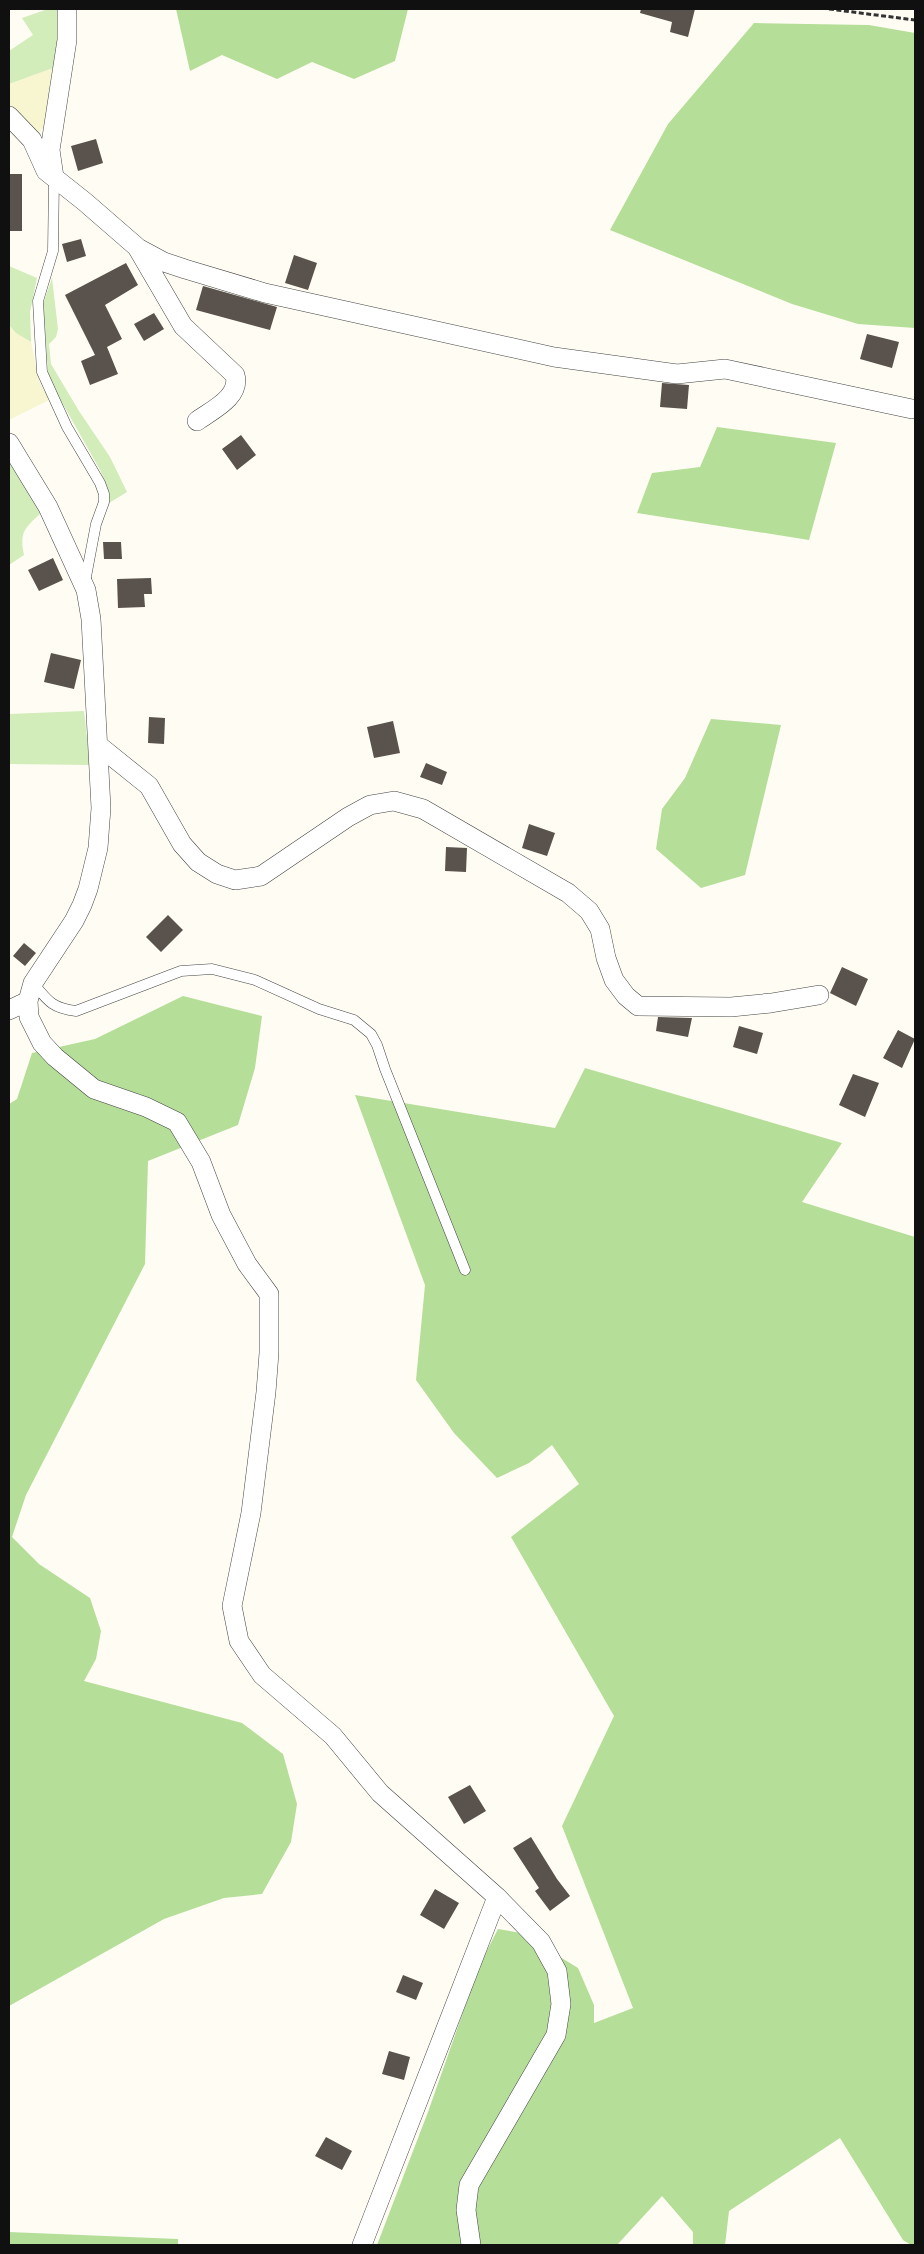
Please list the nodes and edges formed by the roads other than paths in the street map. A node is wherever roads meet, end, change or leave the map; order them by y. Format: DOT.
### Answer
graph roads {
  1 [pos="67,9"];
  2 [pos="9,116"];
  3 [pos="54,178"];
  4 [pos="138,248"];
  5 [pos="912,409"];
  6 [pos="196,422"];
  7 [pos="9,443"];
  8 [pos="84,586"];
  9 [pos="98,745"];
  10 [pos="30,992"];
  11 [pos="819,995"];
  12 [pos="9,1010"];
  13 [pos="465,1270"];
  14 [pos="497,1897"];
  15 [pos="362,2245"];
  16 [pos="471,2245"];
  1 -- 3 [label="street"];
  2 -- 3 [label="street"];
  3 -- 4 [label="street"];
  3 -- 8 [label="lane"];
  4 -- 5 [label="street"];
  4 -- 6 [label="street"];
  7 -- 8 [label="street"];
  8 -- 9 [label="street"];
  9 -- 10 [label="street"];
  9 -- 11 [label="street"];
  10 -- 12 [label="street"];
  10 -- 13 [label="lane"];
  10 -- 14 [label="street"];
  14 -- 15 [label="street"];
  14 -- 16 [label="street"];
}
